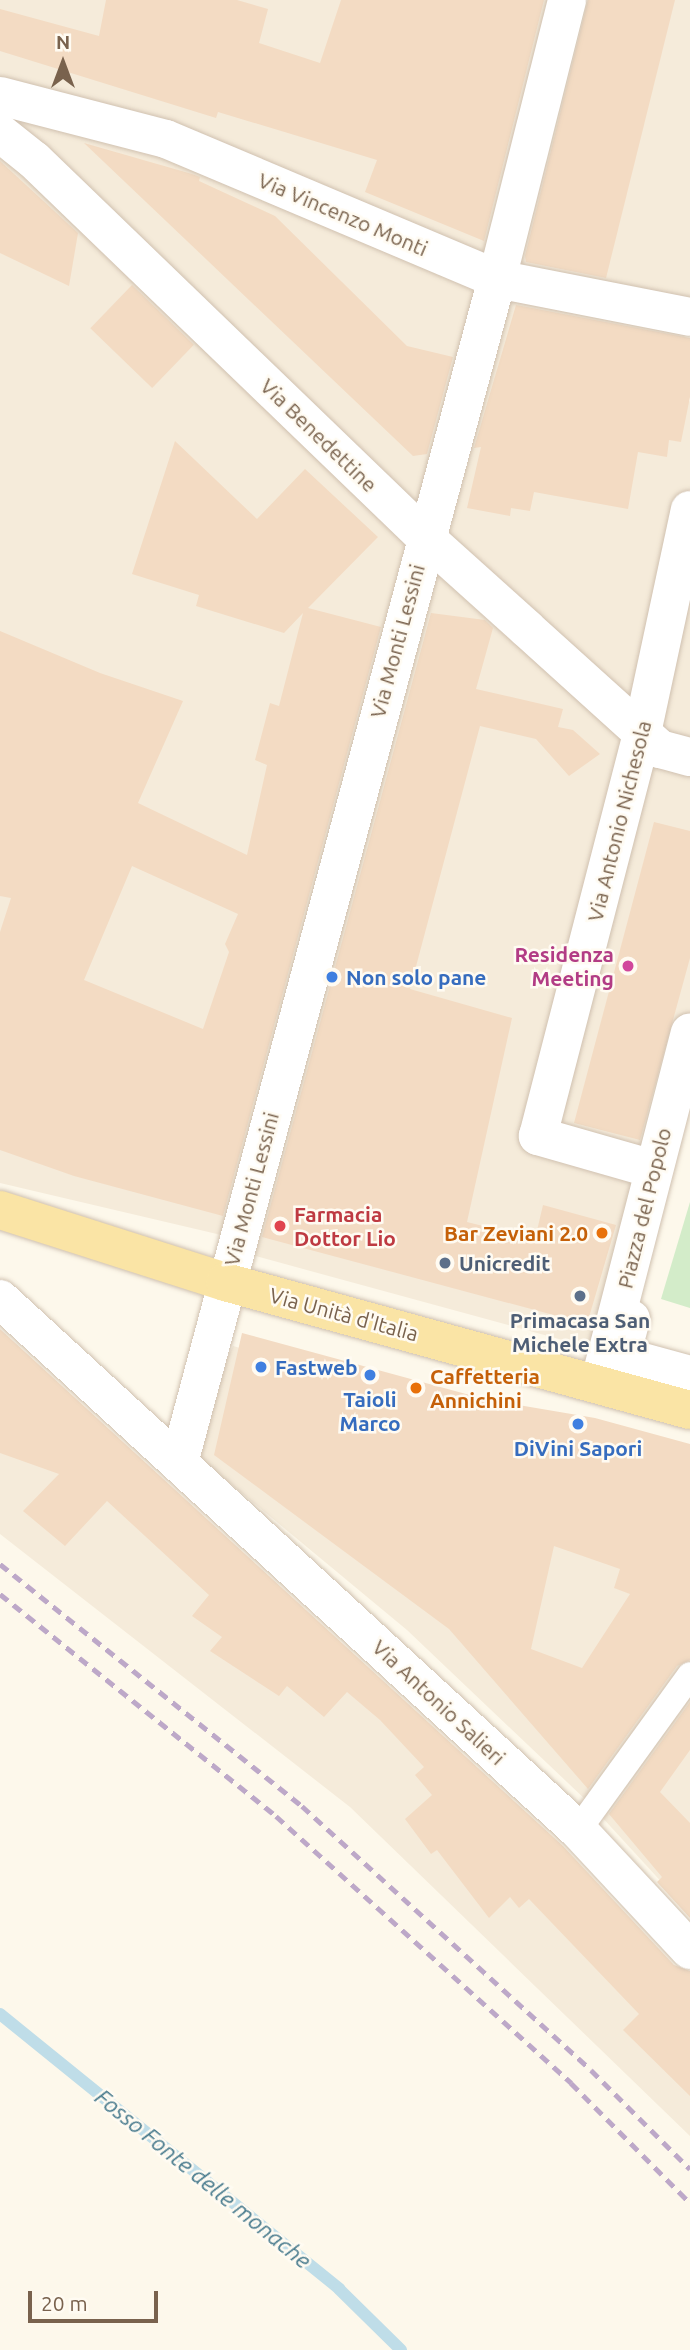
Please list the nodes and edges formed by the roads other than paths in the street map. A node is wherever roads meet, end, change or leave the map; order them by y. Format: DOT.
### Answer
graph roads {
  1 [pos="567,0"];
  2 [pos="0,96"];
  3 [pos="0,133"];
  4 [pos="497,279"];
  5 [pos="690,317"];
  6 [pos="690,510"];
  7 [pos="425,537"];
  8 [pos="642,733"];
  9 [pos="690,757"];
  10 [pos="690,1033"];
  11 [pos="690,1101"];
  12 [pos="653,1169"];
  13 [pos="0,1210"];
  14 [pos="225,1282"];
  15 [pos="0,1299"];
  16 [pos="690,1375"];
  17 [pos="599,1384"];
  18 [pos="690,1410"];
  19 [pos="179,1463"];
  20 [pos="690,1675"];
  21 [pos="578,1830"];
  22 [pos="690,1950"];
  1 -- 4 [label="street, Via Monti Lessini"];
  2 -- 4 [label="street, Via Vincenzo Monti"];
  3 -- 7 [label="street, Via Benedettine"];
  4 -- 5 [label="street, Via Vincenzo Monti"];
  4 -- 7 [label="street, Via Monti Lessini"];
  6 -- 8 [label="street, Via Antonio Nichesola"];
  7 -- 8 [label="street, Via Benedettine"];
  7 -- 14 [label="street, Via Monti Lessini"];
  8 -- 9 [label="street, Via Benedettine"];
  8 -- 12 [label="street, Via Antonio Nichesola"];
  10 -- 12 [label="street, Piazza del Popolo"];
  11 -- 16 [label="street, Piazza del Popolo"];
  12 -- 17 [label="street, Piazza del Popolo"];
  13 -- 14 [label="main road, Via Unità d'Italia"];
  14 -- 17 [label="main road, Via Unità d'Italia"];
  14 -- 19 [label="street, Via Monti Lessini"];
  15 -- 19 [label="street, Via Antonio Salieri"];
  17 -- 18 [label="main road, Via Unità d'Italia"];
  19 -- 21 [label="street, Via Antonio Salieri"];
  20 -- 21 [label="lane"];
  21 -- 22 [label="street, Via Antonio Salieri"];
}
